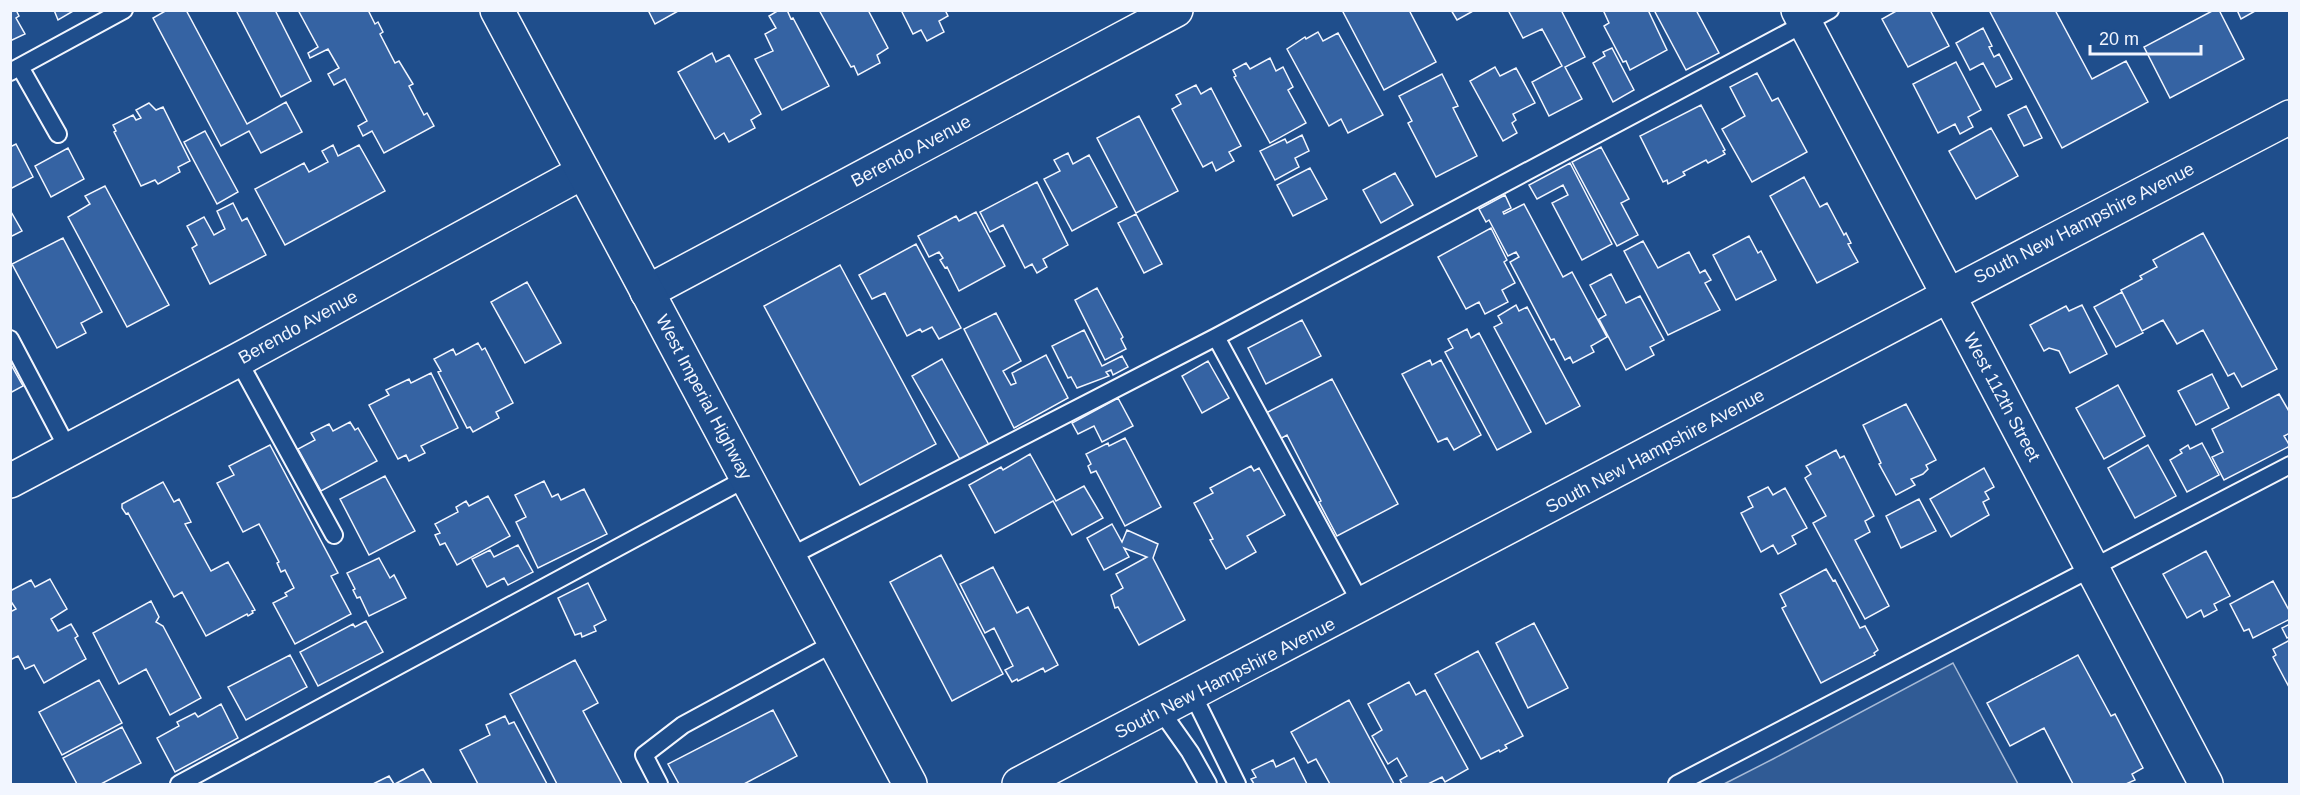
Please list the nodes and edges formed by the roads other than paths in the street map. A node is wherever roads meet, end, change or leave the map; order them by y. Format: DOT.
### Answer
graph roads {
  1 [pos="124,10"];
  2 [pos="1176,10"];
  3 [pos="500,12"];
  4 [pos="1811,15"];
  5 [pos="15,69"];
  6 [pos="2289,117"];
  7 [pos="58,134"];
  8 [pos="583,172"];
  9 [pos="647,292"];
  10 [pos="1948,294"];
  11 [pos="1216,337"];
  12 [pos="10,339"];
  13 [pos="238,360"];
  14 [pos="68,448"];
  15 [pos="2289,465"];
  16 [pos="747,478"];
  17 [pos="10,481"];
  18 [pos="334,535"];
  19 [pos="789,557"];
  20 [pos="2092,568"];
  21 [pos="1363,607"];
  22 [pos="834,643"];
  23 [pos="1193,695"];
  24 [pos="1161,711"];
  25 [pos="178,784"];
  26 [pos="659,784"];
  27 [pos="910,784"];
  28 [pos="1019,784"];
  29 [pos="1208,784"];
  30 [pos="1237,784"];
  31 [pos="1677,784"];
  32 [pos="2206,784"];
  1 -- 5 [label="lane"];
  2 -- 9 [label="street, Berendo Avenue"];
  3 -- 8 [label="street, West Imperial Highway"];
  4 -- 10 [label="street, West 112th Street"];
  4 -- 11 [label="lane"];
  5 -- 7 [label="lane"];
  6 -- 10 [label="street, South New Hampshire Avenue"];
  8 -- 9 [label="street, West Imperial Highway"];
  8 -- 13 [label="street, Berendo Avenue"];
  9 -- 16 [label="street, West Imperial Highway"];
  10 -- 20 [label="street, West 112th Street"];
  10 -- 21 [label="street, South New Hampshire Avenue"];
  11 -- 19 [label="lane"];
  11 -- 21 [label="lane"];
  12 -- 14 [label="lane"];
  13 -- 14 [label="street, Berendo Avenue"];
  13 -- 18 [label="lane"];
  14 -- 17 [label="street, Berendo Avenue"];
  15 -- 20 [label="lane"];
  16 -- 19 [label="street, West Imperial Highway"];
  16 -- 25 [label="lane"];
  19 -- 22 [label="street, West Imperial Highway"];
  20 -- 31 [label="lane"];
  20 -- 32 [label="street, West 112th Street"];
  21 -- 23 [label="street, South New Hampshire Avenue"];
  22 -- 26 [label="lane"];
  22 -- 27 [label="street, West Imperial Highway"];
  23 -- 24 [label="street, South New Hampshire Avenue"];
  23 -- 30 [label="lane"];
  24 -- 28 [label="street, South New Hampshire Avenue"];
  24 -- 29 [label="lane"];
}
